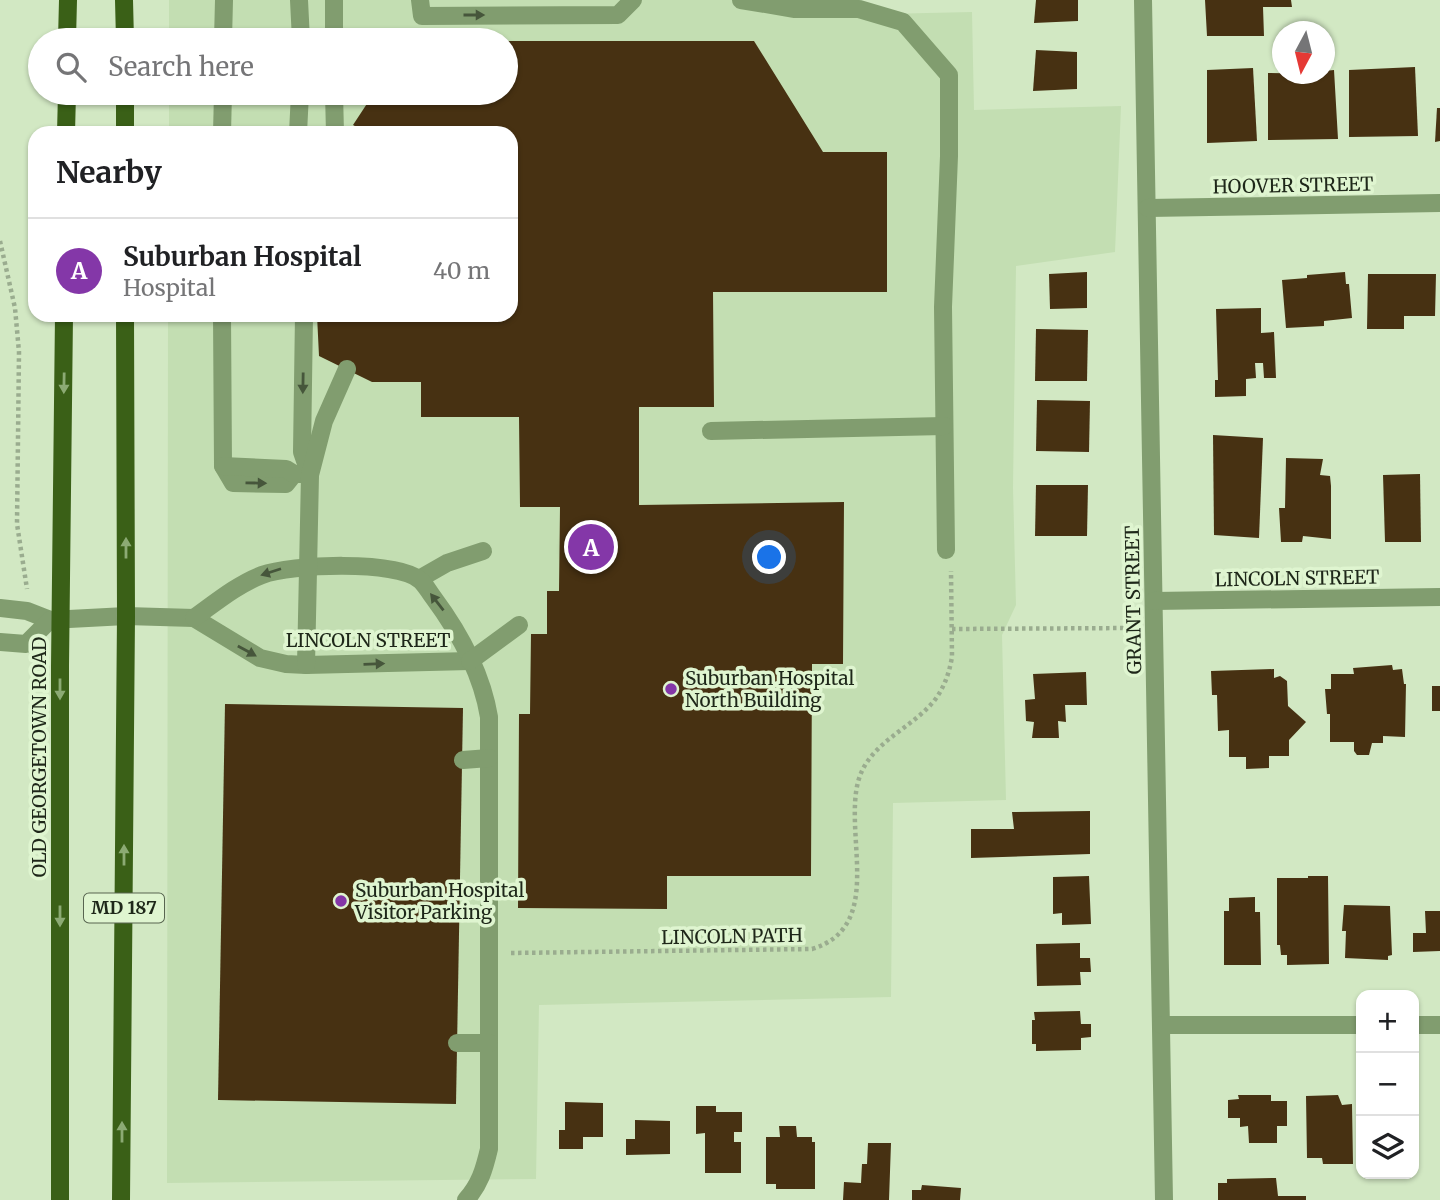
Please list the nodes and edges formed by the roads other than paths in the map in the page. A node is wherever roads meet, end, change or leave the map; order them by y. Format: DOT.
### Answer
graph roads {
  1 [pos="68,0"];
  2 [pos="124,0"];
  3 [pos="224,0"];
  4 [pos="299,0"];
  5 [pos="334,0"];
  6 [pos="420,0"];
  7 [pos="633,0"];
  8 [pos="741,0"];
  9 [pos="1143,0"];
  10 [pos="67,28"];
  11 [pos="125,28"];
  12 [pos="223,28"];
  13 [pos="300,28"];
  14 [pos="334,28"];
  15 [pos="67,105"];
  16 [pos="125,105"];
  17 [pos="223,105"];
  18 [pos="300,105"];
  19 [pos="334,105"];
  20 [pos="66,126"];
  21 [pos="125,126"];
  22 [pos="222,126"];
  23 [pos="299,126"];
  24 [pos="335,126"];
  25 [pos="1440,203"];
  26 [pos="1148,208"];
  27 [pos="64,322"];
  28 [pos="125,322"];
  29 [pos="222,322"];
  30 [pos="304,322"];
  31 [pos="347,369"];
  32 [pos="944,426"];
  33 [pos="711,431"];
  34 [pos="302,474"];
  35 [pos="946,550"];
  36 [pos="483,551"];
  37 [pos="308,566"];
  38 [pos="419,579"];
  39 [pos="1440,597"];
  40 [pos="1154,601"];
  41 [pos="0,608"];
  42 [pos="126,616"];
  43 [pos="194,618"];
  44 [pos="55,620"];
  45 [pos="519,625"];
  46 [pos="0,642"];
  47 [pos="470,661"];
  48 [pos="306,665"];
  49 [pos="489,758"];
  50 [pos="463,760"];
  51 [pos="1162,1025"];
  52 [pos="1356,1025"];
  53 [pos="1419,1025"];
  54 [pos="1440,1025"];
  55 [pos="457,1043"];
  56 [pos="489,1043"];
  57 [pos="60,1200"];
  58 [pos="121,1200"];
  59 [pos="466,1200"];
  60 [pos="1164,1200"];
  1 -- 10 [label="main road"];
  2 -- 11 [label="main road"];
  3 -- 12 [label="street"];
  4 -- 13 [label="street"];
  5 -- 14 [label="street"];
  6 -- 7 [label="street, one-way"];
  8 -- 32 [label="street"];
  9 -- 26 [label="street, GRANT STREET"];
  15 -- 20 [label="main road"];
  16 -- 21 [label="main road"];
  17 -- 22 [label="street"];
  18 -- 23 [label="street"];
  19 -- 24 [label="street"];
  25 -- 26 [label="street, HOOVER STREET"];
  26 -- 40 [label="street, GRANT STREET"];
  27 -- 44 [label="main road, OLD GEORGETOWN ROAD / MD 187, one-way"];
  42 -- 28 [label="main road, MD 187, one-way"];
  29 -- 34 [label="street"];
  30 -- 34 [label="street, one-way"];
  31 -- 34 [label="street"];
  32 -- 33 [label="street"];
  32 -- 35 [label="street"];
  34 -- 37 [label="street"];
  36 -- 38 [label="street"];
  37 -- 38 [label="street"];
  37 -- 43 [label="street, one-way"];
  37 -- 48 [label="street"];
  47 -- 38 [label="street, LINCOLN STREET, one-way"];
  39 -- 40 [label="street, LINCOLN STREET"];
  40 -- 51 [label="street, GRANT STREET"];
  41 -- 44 [label="street"];
  42 -- 43 [label="street, LINCOLN STREET"];
  42 -- 44 [label="street, LINCOLN STREET"];
  58 -- 42 [label="main road, MD 187, one-way"];
  43 -- 48 [label="street, LINCOLN STREET, one-way"];
  44 -- 46 [label="street"];
  44 -- 57 [label="main road, OLD GEORGETOWN ROAD / MD 187, one-way"];
  45 -- 47 [label="street"];
  48 -- 47 [label="street, LINCOLN STREET, one-way"];
  47 -- 49 [label="street, LINCOLN STREET"];
  49 -- 50 [label="street"];
  49 -- 56 [label="street, LINCOLN STREET"];
  51 -- 52 [label="street"];
  51 -- 60 [label="street, GRANT STREET"];
  53 -- 54 [label="street"];
  55 -- 56 [label="street"];
  56 -- 59 [label="street, LINCOLN STREET"];
}
